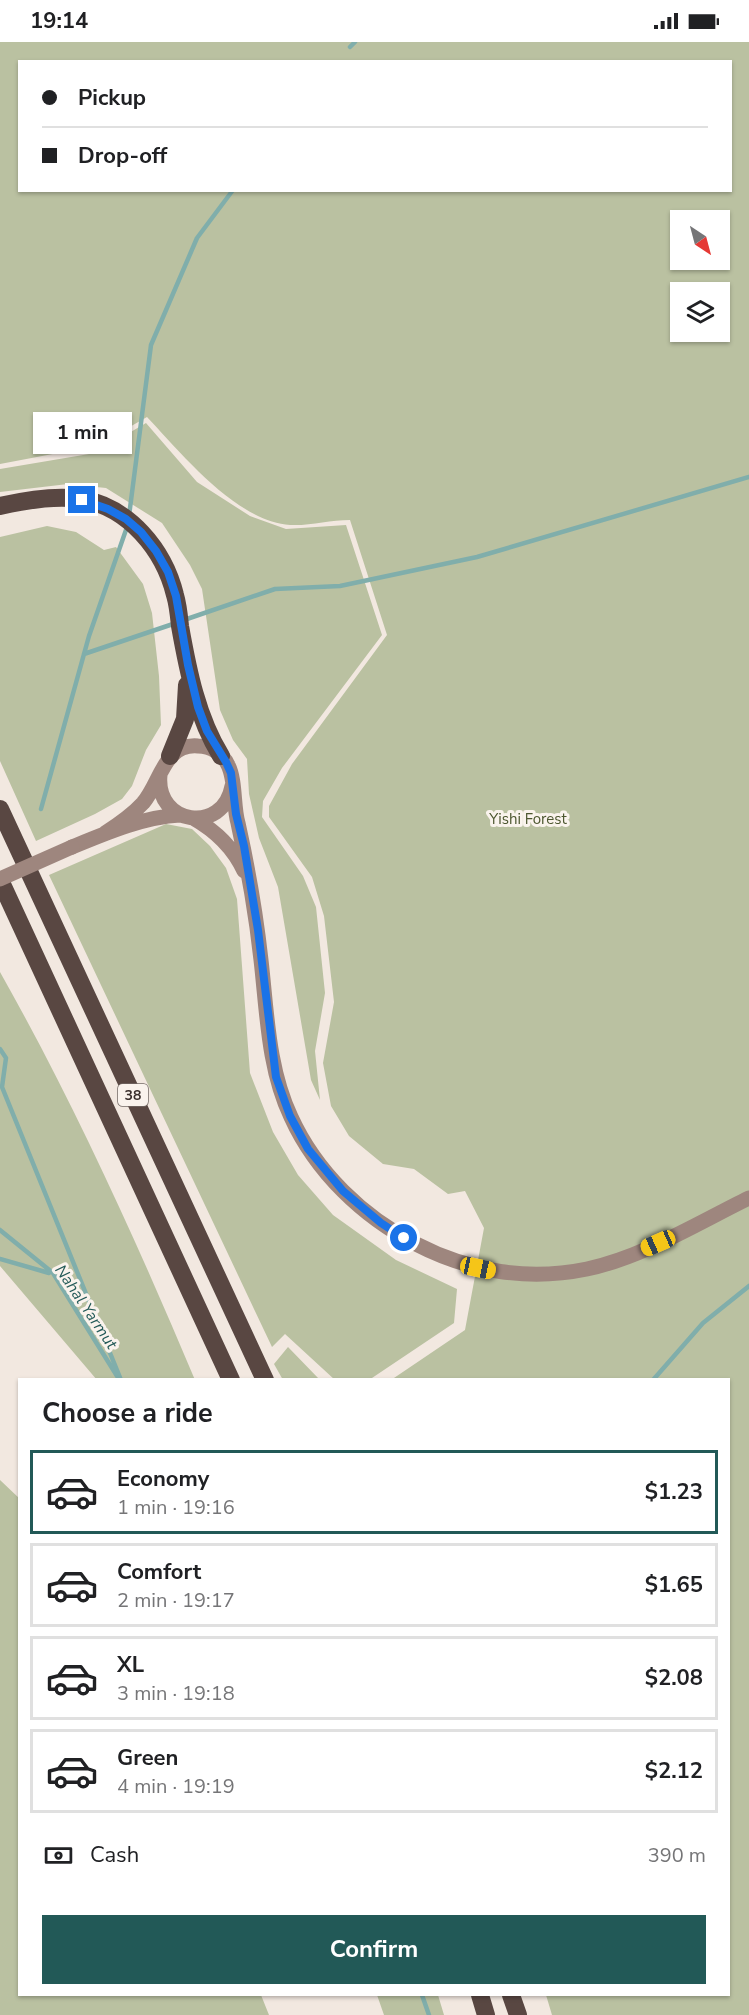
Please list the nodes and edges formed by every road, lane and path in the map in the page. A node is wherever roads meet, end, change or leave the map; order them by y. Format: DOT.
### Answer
graph roads {
  1 [pos="0,506"];
  2 [pos="188,665"];
  3 [pos="170,756"];
  4 [pos="221,756"];
  5 [pos="160,775"];
  6 [pos="232,785"];
  7 [pos="0,809"];
  8 [pos="187,816"];
  9 [pos="105,833"];
  10 [pos="0,879"];
  11 [pos="249,885"];
  12 [pos="749,1198"];
  13 [pos="230,1378"];
  14 [pos="265,1378"];
  15 [pos="480,1996"];
  16 [pos="511,1996"];
  17 [pos="486,2015"];
  18 [pos="518,2015"];
  1 -- 2 [label="highway"];
  2 -- 3 [label="highway"];
  2 -- 4 [label="highway"];
  3 -- 4 [label="street"];
  3 -- 5 [label="street"];
  4 -- 6 [label="street"];
  5 -- 8 [label="street"];
  5 -- 9 [label="street"];
  6 -- 8 [label="street"];
  6 -- 11 [label="street"];
  7 -- 14 [label="highway, 38"];
  8 -- 9 [label="street"];
  8 -- 11 [label="street"];
  9 -- 10 [label="street, bridge"];
  10 -- 13 [label="highway, 38"];
  11 -- 12 [label="street"];
  15 -- 17 [label="highway"];
  16 -- 18 [label="highway"];
}
